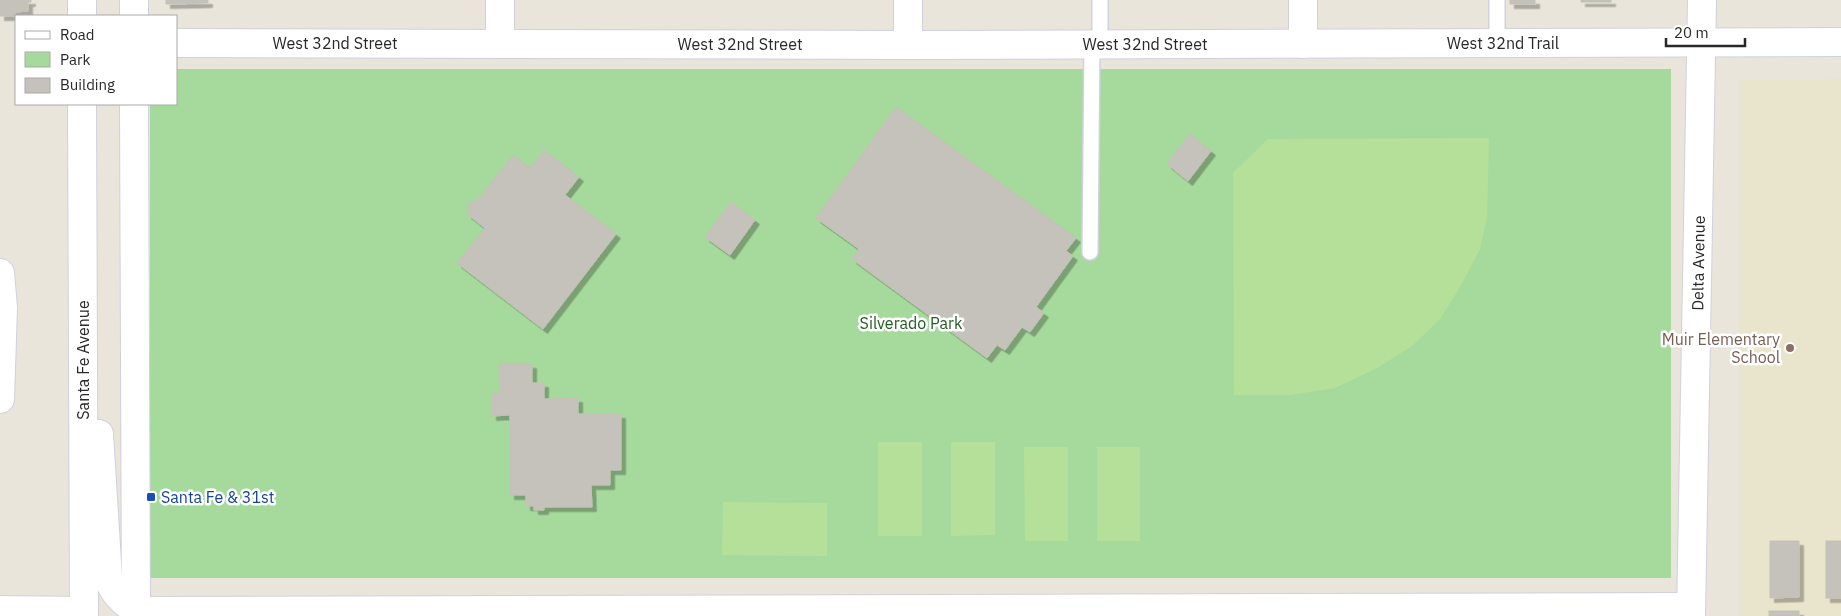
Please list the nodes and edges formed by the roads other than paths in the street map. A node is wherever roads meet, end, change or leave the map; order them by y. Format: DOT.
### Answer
graph roads {
  1 [pos="82,0"];
  2 [pos="134,0"];
  3 [pos="500,0"];
  4 [pos="908,0"];
  5 [pos="1100,0"];
  6 [pos="1303,0"];
  7 [pos="1497,0"];
  8 [pos="1702,0"];
  9 [pos="82,15"];
  10 [pos="134,15"];
  11 [pos="1703,41"];
  12 [pos="1841,42"];
  13 [pos="178,43"];
  14 [pos="1497,43"];
  15 [pos="500,44"];
  16 [pos="908,44"];
  17 [pos="1096,44"];
  18 [pos="1303,44"];
  19 [pos="82,105"];
  20 [pos="134,105"];
  21 [pos="1090,252"];
  22 [pos="0,273"];
  23 [pos="0,399"];
  24 [pos="83,412"];
  25 [pos="0,610"];
  26 [pos="1308,612"];
  27 [pos="1691,612"];
  28 [pos="297,613"];
  29 [pos="511,613"];
  30 [pos="898,613"];
  31 [pos="86,614"];
  32 [pos="136,614"];
  1 -- 9 [label="street"];
  2 -- 10 [label="street"];
  3 -- 15 [label="street"];
  4 -- 16 [label="street"];
  5 -- 17 [label="lane"];
  6 -- 18 [label="street"];
  7 -- 14 [label="lane"];
  8 -- 11 [label="street, Delta Avenue"];
  11 -- 12 [label="street"];
  11 -- 14 [label="street, West 32nd Trail"];
  11 -- 27 [label="street, Delta Avenue"];
  13 -- 15 [label="street, West 32nd Street"];
  14 -- 18 [label="street, West 32nd Trail"];
  15 -- 16 [label="street, West 32nd Street"];
  16 -- 17 [label="street, West 32nd Street"];
  17 -- 18 [label="street, West 32nd Street"];
  17 -- 21 [label="lane"];
  19 -- 24 [label="street, Santa Fe Avenue"];
  20 -- 32 [label="street"];
  22 -- 23 [label="street"];
  24 -- 31 [label="street, Santa Fe Avenue"];
  24 -- 32 [label="street"];
  25 -- 31 [label="street"];
  26 -- 27 [label="street"];
  26 -- 30 [label="street"];
  28 -- 29 [label="street"];
  28 -- 32 [label="street"];
  29 -- 30 [label="street"];
  31 -- 32 [label="street"];
}
